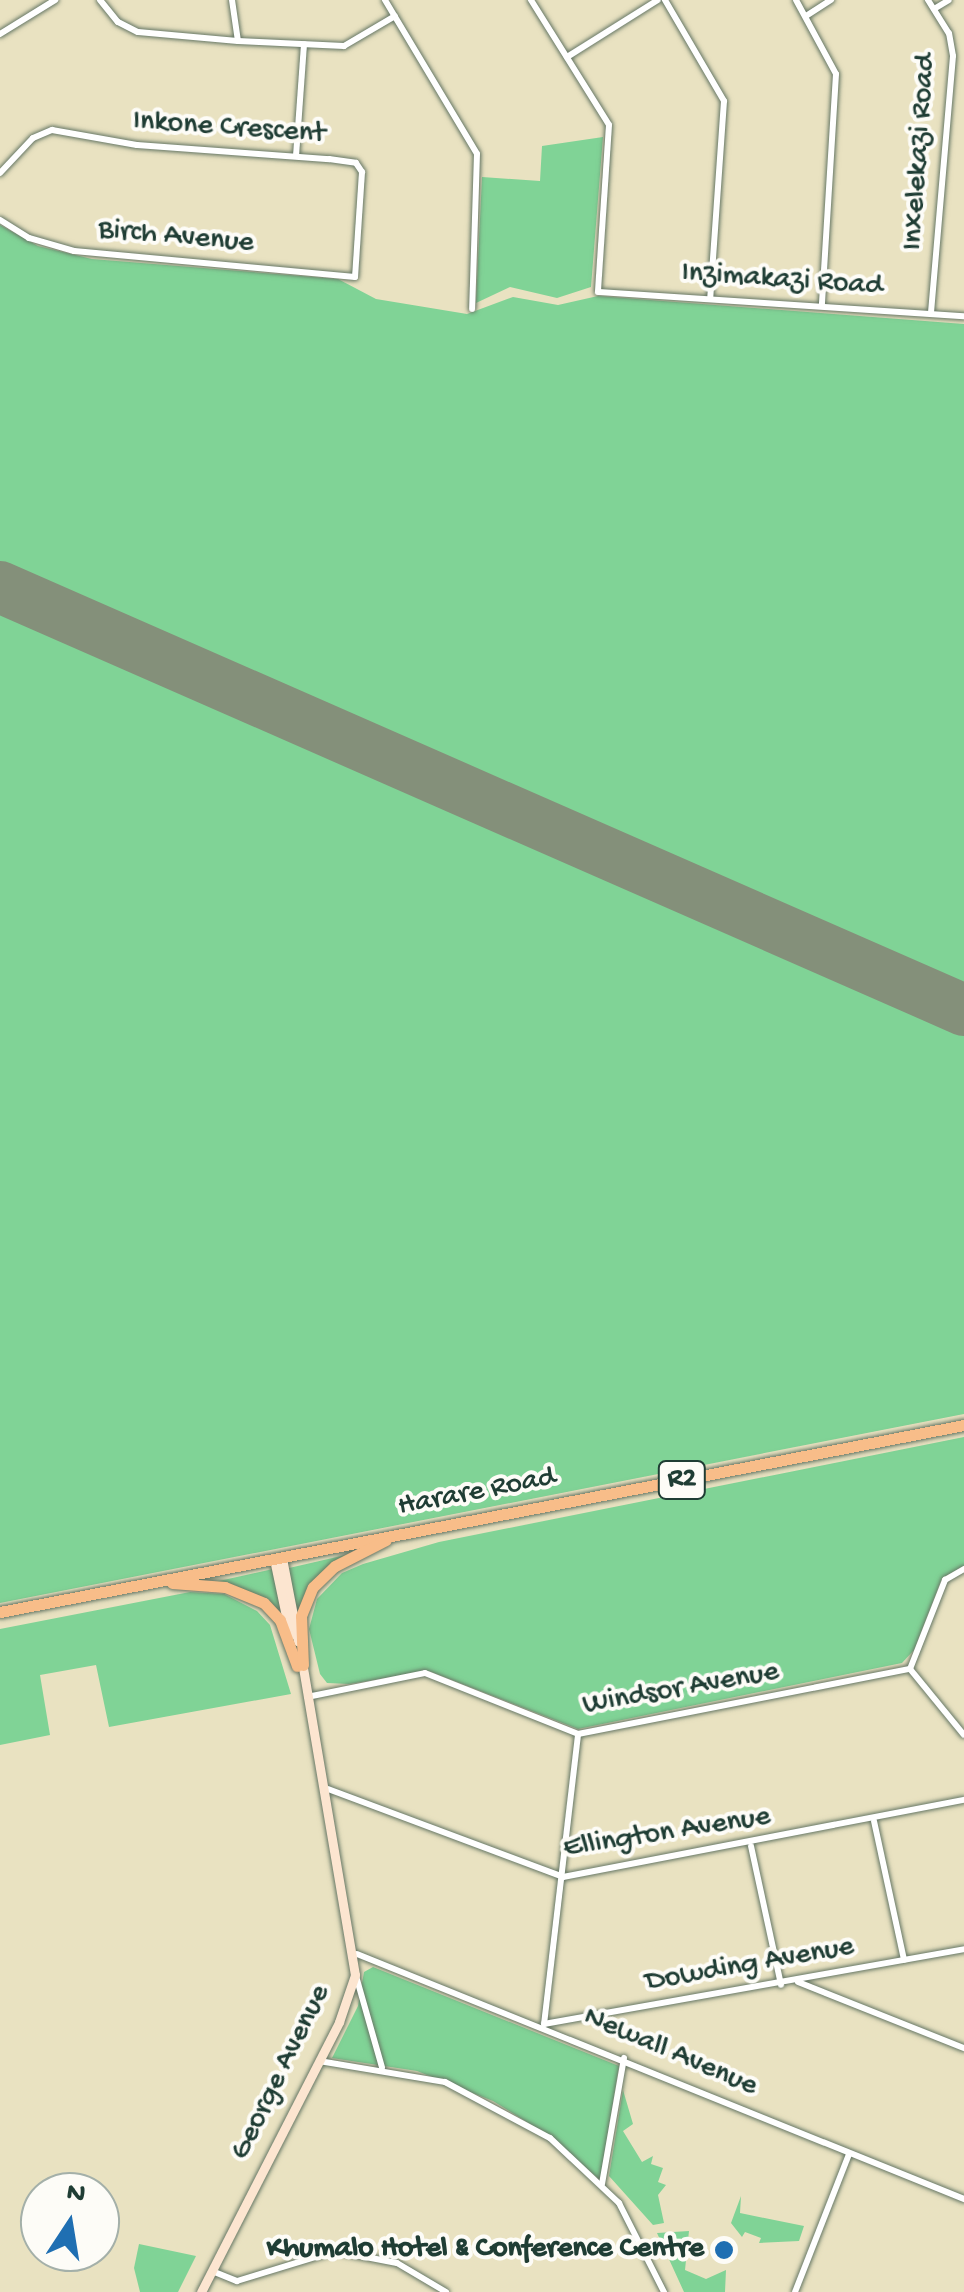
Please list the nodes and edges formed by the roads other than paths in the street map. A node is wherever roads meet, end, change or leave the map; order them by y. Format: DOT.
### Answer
graph roads {
  1 [pos="55,0"];
  2 [pos="100,0"];
  3 [pos="232,0"];
  4 [pos="385,0"];
  5 [pos="531,0"];
  6 [pos="661,0"];
  7 [pos="796,0"];
  8 [pos="831,0"];
  9 [pos="928,0"];
  10 [pos="949,0"];
  11 [pos="934,10"];
  12 [pos="395,16"];
  13 [pos="806,16"];
  14 [pos="0,34"];
  15 [pos="238,41"];
  16 [pos="304,44"];
  17 [pos="566,57"];
  18 [pos="296,156"];
  19 [pos="0,172"];
  20 [pos="0,220"];
  21 [pos="355,277"];
  22 [pos="710,299"];
  23 [pos="822,306"];
  24 [pos="472,309"];
  25 [pos="931,314"];
  26 [pos="964,316"];
  27 [pos="964,1424"];
  28 [pos="399,1534"];
  29 [pos="278,1559"];
  30 [pos="964,1569"];
  31 [pos="152,1582"];
  32 [pos="0,1612"];
  33 [pos="300,1666"];
  34 [pos="910,1669"];
  35 [pos="306,1692"];
  36 [pos="578,1734"];
  37 [pos="964,1734"];
  38 [pos="328,1789"];
  39 [pos="964,1800"];
  40 [pos="874,1820"];
  41 [pos="751,1846"];
  42 [pos="563,1877"];
  43 [pos="964,1948"];
  44 [pos="356,1954"];
  45 [pos="904,1960"];
  46 [pos="356,1975"];
  47 [pos="798,1982"];
  48 [pos="781,1985"];
  49 [pos="544,2024"];
  50 [pos="964,2048"];
  51 [pos="624,2058"];
  52 [pos="319,2061"];
  53 [pos="382,2067"];
  54 [pos="850,2154"];
  55 [pos="602,2184"];
  56 [pos="964,2199"];
  57 [pos="212,2270"];
  58 [pos="201,2292"];
  59 [pos="446,2292"];
  60 [pos="664,2292"];
  61 [pos="795,2292"];
  1 -- 14 [label="street"];
  2 -- 15 [label="street"];
  3 -- 15 [label="street"];
  4 -- 12 [label="street"];
  5 -- 17 [label="street"];
  6 -- 17 [label="street"];
  6 -- 22 [label="street"];
  7 -- 13 [label="street"];
  8 -- 13 [label="street"];
  9 -- 11 [label="street, Inxelekazi Road"];
  10 -- 11 [label="street"];
  11 -- 25 [label="street, Inxelekazi Road"];
  12 -- 16 [label="street"];
  12 -- 24 [label="street"];
  13 -- 23 [label="street"];
  15 -- 16 [label="street"];
  16 -- 18 [label="street"];
  17 -- 22 [label="street, Inzimakazi Road"];
  18 -- 19 [label="street, Inkone Crescent"];
  18 -- 21 [label="street, Inkone Crescent"];
  20 -- 21 [label="street, Birch Avenue"];
  22 -- 23 [label="street, Inzimakazi Road"];
  23 -- 25 [label="street, Inzimakazi Road"];
  25 -- 26 [label="street, Inzimakazi Road"];
  27 -- 28 [label="highway, Harare Road / R2"];
  28 -- 29 [label="highway, Harare Road / R2"];
  28 -- 33 [label="highway"];
  29 -- 31 [label="highway, Harare Road / R2"];
  29 -- 33 [label="main road, George Avenue"];
  30 -- 34 [label="street"];
  31 -- 32 [label="highway, Harare Road / R2"];
  31 -- 33 [label="highway"];
  33 -- 35 [label="main road, George Avenue"];
  34 -- 36 [label="street, Windsor Avenue"];
  34 -- 37 [label="street"];
  35 -- 36 [label="street, Windsor Avenue"];
  35 -- 38 [label="main road, George Avenue"];
  36 -- 42 [label="street"];
  38 -- 42 [label="street, Ellington Avenue"];
  38 -- 44 [label="main road, George Avenue"];
  39 -- 40 [label="street, Ellington Avenue"];
  40 -- 41 [label="street, Ellington Avenue"];
  40 -- 45 [label="street"];
  41 -- 42 [label="street, Ellington Avenue"];
  41 -- 48 [label="street"];
  42 -- 49 [label="street"];
  43 -- 45 [label="street, Dowding Avenue"];
  44 -- 46 [label="main road, George Avenue"];
  44 -- 49 [label="street, Newall Avenue"];
  45 -- 47 [label="street, Dowding Avenue"];
  46 -- 52 [label="main road, George Avenue"];
  46 -- 53 [label="street"];
  47 -- 48 [label="street, Dowding Avenue"];
  47 -- 50 [label="street"];
  48 -- 49 [label="street, Dowding Avenue"];
  49 -- 51 [label="street, Newall Avenue"];
  51 -- 54 [label="street, Newall Avenue"];
  51 -- 55 [label="street"];
  52 -- 53 [label="street"];
  52 -- 57 [label="main road, George Avenue"];
  53 -- 55 [label="street"];
  54 -- 56 [label="street, Newall Avenue"];
  54 -- 61 [label="street"];
  55 -- 60 [label="street"];
  57 -- 58 [label="main road, George Avenue"];
  57 -- 59 [label="street"];
}
